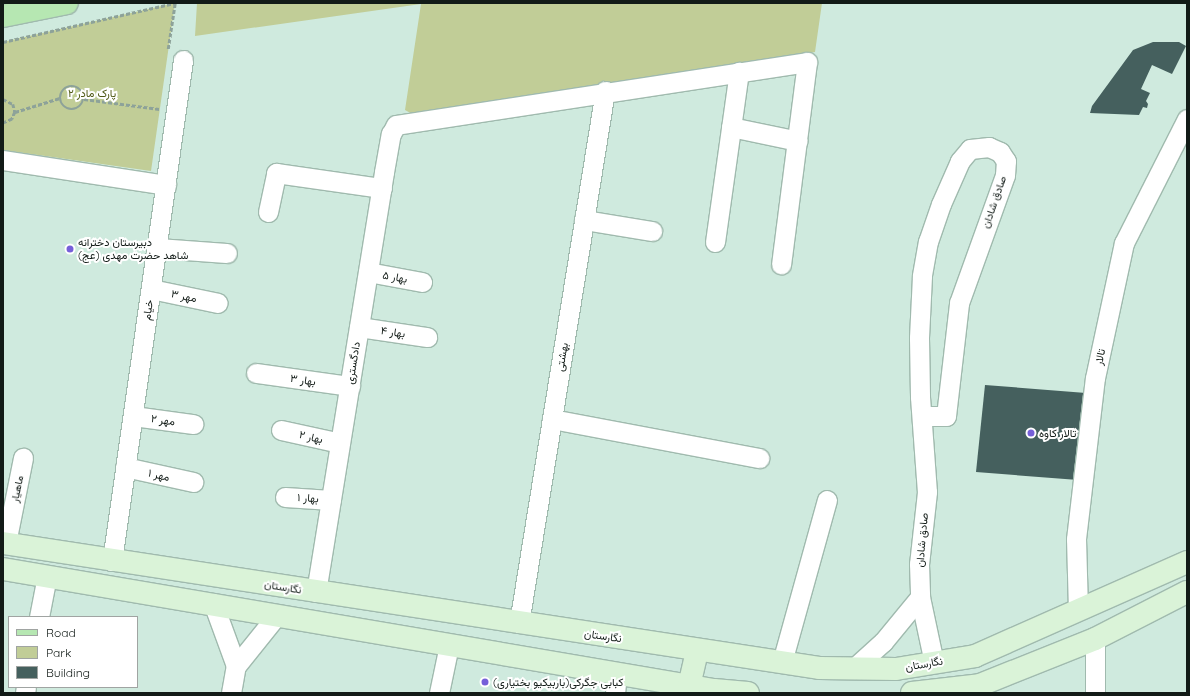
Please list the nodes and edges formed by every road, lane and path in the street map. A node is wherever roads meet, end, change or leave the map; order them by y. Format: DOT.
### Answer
graph roads {
  1 [pos="67,3"];
  2 [pos="175,3"];
  3 [pos="3,16"];
  4 [pos="3,42"];
  5 [pos="175,58"];
  6 [pos="739,72"];
  7 [pos="605,91"];
  8 [pos="60,98"];
  9 [pos="3,99"];
  10 [pos="84,99"];
  11 [pos="161,102"];
  12 [pos="160,110"];
  13 [pos="15,112"];
  14 [pos="159,117"];
  15 [pos="1187,119"];
  16 [pos="3,123"];
  17 [pos="731,127"];
  18 [pos="798,141"];
  19 [pos="3,160"];
  20 [pos="166,185"];
  21 [pos="382,188"];
  22 [pos="268,212"];
  23 [pos="584,220"];
  24 [pos="652,231"];
  25 [pos="715,242"];
  26 [pos="156,248"];
  27 [pos="227,253"];
  28 [pos="781,264"];
  29 [pos="368,272"];
  30 [pos="422,282"];
  31 [pos="151,289"];
  32 [pos="218,303"];
  33 [pos="359,327"];
  34 [pos="427,337"];
  35 [pos="256,373"];
  36 [pos="350,386"];
  37 [pos="133,416"];
  38 [pos="922,416"];
  39 [pos="552,420"];
  40 [pos="193,424"];
  41 [pos="281,430"];
  42 [pos="340,443"];
  43 [pos="23,458"];
  44 [pos="759,458"];
  45 [pos="125,467"];
  46 [pos="193,482"];
  47 [pos="285,497"];
  48 [pos="331,500"];
  49 [pos="827,500"];
  50 [pos="4,544"];
  51 [pos="112,561"];
  52 [pos="1187,562"];
  53 [pos="3,570"];
  54 [pos="47,576"];
  55 [pos="316,592"];
  56 [pos="1187,592"];
  57 [pos="920,598"];
  58 [pos="213,604"];
  59 [pos="1078,610"];
  60 [pos="277,615"];
  61 [pos="40,616"];
  62 [pos="519,623"];
  63 [pos="1096,639"];
  64 [pos="448,645"];
  65 [pos="697,650"];
  66 [pos="782,662"];
  67 [pos="934,663"];
  68 [pos="236,666"];
  69 [pos="854,668"];
  70 [pos="616,683"];
  71 [pos="689,686"];
  72 [pos="979,689"];
  73 [pos="231,693"];
  74 [pos="439,693"];
  75 [pos="748,693"];
  76 [pos="912,693"];
  77 [pos="1095,693"];
  1 -- 3 [label="main road"];
  2 -- 4 [label="path"];
  2 -- 5 [label="path"];
  5 -- 20 [label="street, خیام"];
  6 -- 7 [label="street"];
  6 -- 17 [label="street"];
  6 -- 18 [label="street"];
  7 -- 21 [label="street, دادگستری"];
  7 -- 23 [label="street, بهشتی"];
  8 -- 10 [label="path"];
  8 -- 10 [label="path"];
  8 -- 13 [label="path"];
  9 -- 13 [label="path"];
  10 -- 12 [label="path"];
  11 -- 12 [label="path"];
  12 -- 14 [label="path"];
  13 -- 16 [label="path"];
  15 -- 59 [label="street, تالار"];
  17 -- 18 [label="street"];
  17 -- 25 [label="street"];
  18 -- 28 [label="street"];
  19 -- 20 [label="street"];
  20 -- 26 [label="street, خیام"];
  21 -- 22 [label="street"];
  21 -- 29 [label="street, دادگستری"];
  23 -- 24 [label="street"];
  23 -- 39 [label="street, بهشتی"];
  26 -- 27 [label="street"];
  26 -- 31 [label="street, خیام"];
  29 -- 30 [label="street, بهار ۵"];
  29 -- 33 [label="street, دادگستری"];
  31 -- 32 [label="street, مهر ۳"];
  31 -- 37 [label="street, خیام"];
  33 -- 34 [label="street, بهار ۴"];
  33 -- 36 [label="street, دادگستری"];
  35 -- 36 [label="street, بهار ۳"];
  36 -- 42 [label="street, دادگستری"];
  37 -- 40 [label="street, مهر ۲"];
  37 -- 45 [label="street, خیام"];
  38 -- 38 [label="street, صادق شادان"];
  38 -- 57 [label="street, صادق شادان"];
  39 -- 44 [label="street"];
  39 -- 62 [label="street, بهشتی"];
  41 -- 42 [label="street, بهار ۲"];
  42 -- 48 [label="street, دادگستری"];
  43 -- 50 [label="street, ماهیار"];
  45 -- 46 [label="street, مهر ۱"];
  45 -- 51 [label="street, خیام"];
  47 -- 48 [label="street, بهار ۱"];
  48 -- 55 [label="street, دادگستری"];
  49 -- 66 [label="street"];
  50 -- 51 [label="main road, نگارستان"];
  51 -- 55 [label="main road, نگارستان"];
  52 -- 59 [label="main road, نگارستان"];
  53 -- 54 [label="main road"];
  54 -- 58 [label="main road"];
  54 -- 61 [label="street"];
  55 -- 62 [label="main road, نگارستان"];
  56 -- 63 [label="main road"];
  57 -- 67 [label="street, صادق شادان"];
  57 -- 69 [label="street"];
  58 -- 60 [label="main road"];
  58 -- 68 [label="street"];
  59 -- 67 [label="main road, نگارستان"];
  60 -- 64 [label="main road"];
  60 -- 68 [label="street"];
  62 -- 65 [label="main road, نگارستان"];
  63 -- 72 [label="main road"];
  63 -- 77 [label="street"];
  64 -- 70 [label="main road"];
  64 -- 74 [label="street"];
  65 -- 66 [label="main road, نگارستان"];
  65 -- 71 [label="main road"];
  66 -- 69 [label="main road, نگارستان"];
  67 -- 69 [label="main road, نگارستان"];
  68 -- 73 [label="street"];
  70 -- 71 [label="main road"];
  71 -- 75 [label="main road"];
  72 -- 76 [label="main road"];
}
